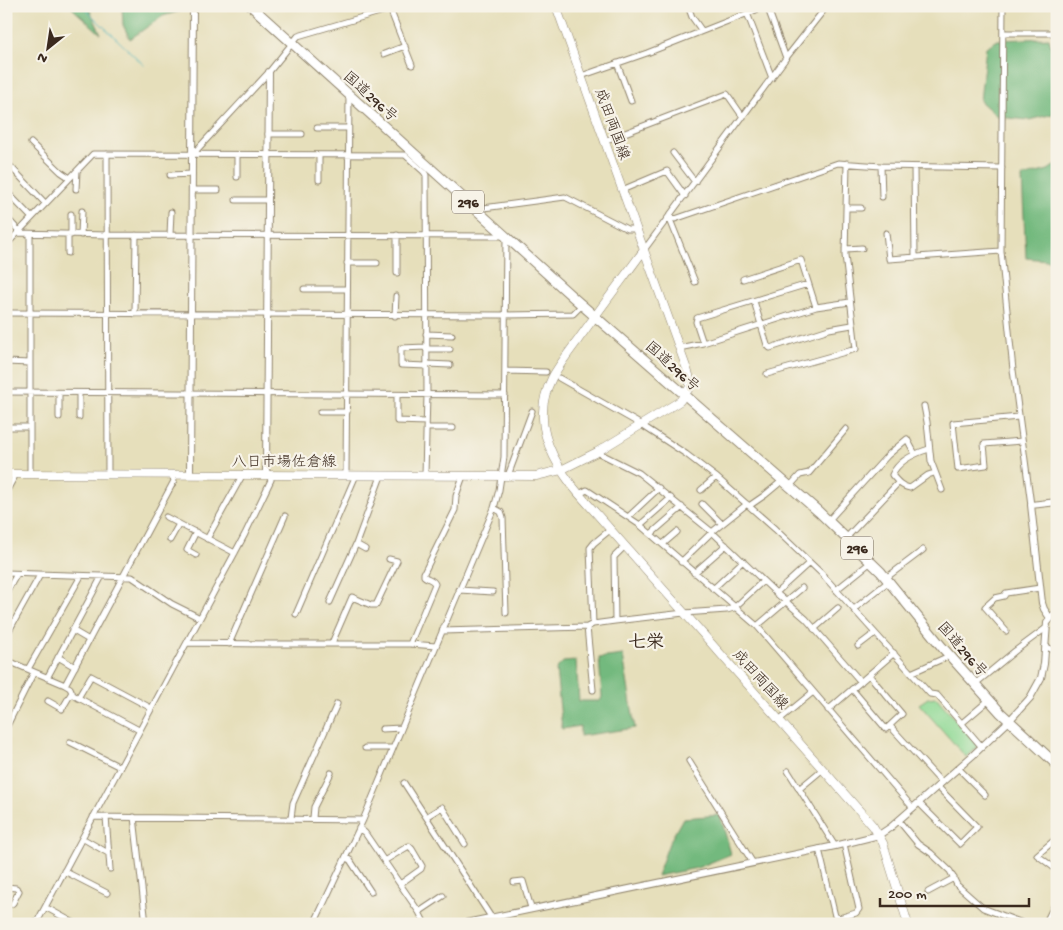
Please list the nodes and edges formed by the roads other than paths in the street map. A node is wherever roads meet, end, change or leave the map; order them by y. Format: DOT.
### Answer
graph roads {
  1 [pos="192,6"];
  2 [pos="251,6"];
  3 [pos="556,6"];
  4 [pos="688,6"];
  5 [pos="766,6"];
  6 [pos="827,6"];
  7 [pos="1003,6"];
  8 [pos="747,13"];
  9 [pos="702,31"];
  10 [pos="1003,33"];
  11 [pos="1057,33"];
  12 [pos="292,44"];
  13 [pos="405,46"];
  14 [pos="384,54"];
  15 [pos="786,58"];
  16 [pos="616,63"];
  17 [pos="412,65"];
  18 [pos="269,72"];
  19 [pos="581,76"];
  20 [pos="772,78"];
  21 [pos="349,94"];
  22 [pos="631,101"];
  23 [pos="742,117"];
  24 [pos="317,128"];
  25 [pos="348,128"];
  26 [pos="268,134"];
  27 [pos="302,134"];
  28 [pos="604,141"];
  29 [pos="31,143"];
  30 [pos="673,153"];
  31 [pos="108,154"];
  32 [pos="192,155"];
  33 [pos="237,155"];
  34 [pos="268,155"];
  35 [pos="319,156"];
  36 [pos="348,156"];
  37 [pos="416,159"];
  38 [pos="847,163"];
  39 [pos="881,166"];
  40 [pos="914,166"];
  41 [pos="1002,168"];
  42 [pos="6,170"];
  43 [pos="77,171"];
  44 [pos="192,174"];
  45 [pos="170,175"];
  46 [pos="237,177"];
  47 [pos="70,178"];
  48 [pos="319,180"];
  49 [pos="695,182"];
  50 [pos="76,188"];
  51 [pos="192,190"];
  52 [pos="218,190"];
  53 [pos="622,190"];
  54 [pos="6,191"];
  55 [pos="685,196"];
  56 [pos="882,198"];
  57 [pos="236,200"];
  58 [pos="268,200"];
  59 [pos="45,203"];
  60 [pos="846,208"];
  61 [pos="861,208"];
  62 [pos="476,209"];
  63 [pos="82,211"];
  64 [pos="171,212"];
  65 [pos="71,214"];
  66 [pos="6,217"];
  67 [pos="31,217"];
  68 [pos="669,217"];
  69 [pos="636,229"];
  70 [pos="18,232"];
  71 [pos="886,233"];
  72 [pos="30,234"];
  73 [pos="70,235"];
  74 [pos="81,235"];
  75 [pos="108,235"];
  76 [pos="136,235"];
  77 [pos="170,235"];
  78 [pos="192,235"];
  79 [pos="348,235"];
  80 [pos="397,235"];
  81 [pos="426,235"];
  82 [pos="268,236"];
  83 [pos="506,236"];
  84 [pos="6,246"];
  85 [pos="862,248"];
  86 [pos="845,249"];
  87 [pos="644,250"];
  88 [pos="1000,251"];
  89 [pos="68,253"];
  90 [pos="916,257"];
  91 [pos="348,263"];
  92 [pos="376,263"];
  93 [pos="397,273"];
  94 [pos="743,279"];
  95 [pos="695,282"];
  96 [pos="808,284"];
  97 [pos="304,289"];
  98 [pos="347,289"];
  99 [pos="396,296"];
  100 [pos="754,301"];
  101 [pos="850,302"];
  102 [pos="582,305"];
  103 [pos="816,307"];
  104 [pos="6,313"];
  105 [pos="30,314"];
  106 [pos="109,314"];
  107 [pos="135,314"];
  108 [pos="192,315"];
  109 [pos="268,315"];
  110 [pos="347,315"];
  111 [pos="396,316"];
  112 [pos="426,316"];
  113 [pos="505,316"];
  114 [pos="594,316"];
  115 [pos="761,326"];
  116 [pos="852,326"];
  117 [pos="426,334"];
  118 [pos="452,335"];
  119 [pos="703,343"];
  120 [pos="426,348"];
  121 [pos="679,348"];
  122 [pos="450,349"];
  123 [pos="6,362"];
  124 [pos="30,363"];
  125 [pos="427,365"];
  126 [pos="450,365"];
  127 [pos="505,371"];
  128 [pos="546,372"];
  129 [pos="767,374"];
  130 [pos="559,378"];
  131 [pos="6,392"];
  132 [pos="29,392"];
  133 [pos="59,393"];
  134 [pos="79,393"];
  135 [pos="108,393"];
  136 [pos="190,393"];
  137 [pos="266,393"];
  138 [pos="397,394"];
  139 [pos="427,394"];
  140 [pos="347,395"];
  141 [pos="505,395"];
  142 [pos="685,396"];
  143 [pos="924,406"];
  144 [pos="532,411"];
  145 [pos="320,412"];
  146 [pos="347,412"];
  147 [pos="1018,416"];
  148 [pos="59,417"];
  149 [pos="79,417"];
  150 [pos="426,422"];
  151 [pos="640,424"];
  152 [pos="6,427"];
  153 [pos="30,427"];
  154 [pos="426,428"];
  155 [pos="453,428"];
  156 [pos="846,429"];
  157 [pos="1022,441"];
  158 [pos="929,449"];
  159 [pos="597,452"];
  160 [pos="915,454"];
  161 [pos="561,470"];
  162 [pos="509,472"];
  163 [pos="934,473"];
  164 [pos="6,474"];
  165 [pos="16,474"];
  166 [pos="30,474"];
  167 [pos="108,474"];
  168 [pos="172,474"];
  169 [pos="190,474"];
  170 [pos="243,474"];
  171 [pos="269,475"];
  172 [pos="346,475"];
  173 [pos="356,475"];
  174 [pos="381,476"];
  175 [pos="425,476"];
  176 [pos="462,476"];
  177 [pos="500,476"];
  178 [pos="716,477"];
  179 [pos="787,483"];
  180 [pos="898,483"];
  181 [pos="659,488"];
  182 [pos="702,490"];
  183 [pos="942,490"];
  184 [pos="6,492"];
  185 [pos="579,494"];
  186 [pos="671,498"];
  187 [pos="1057,502"];
  188 [pos="702,504"];
  189 [pos="748,505"];
  190 [pos="1031,505"];
  191 [pos="682,507"];
  192 [pos="494,508"];
  193 [pos="286,516"];
  194 [pos="166,517"];
  195 [pos="628,517"];
  196 [pos="828,520"];
  197 [pos="179,524"];
  198 [pos="722,524"];
  199 [pos="640,525"];
  200 [pos="611,529"];
  201 [pos="196,532"];
  202 [pos="677,532"];
  203 [pos="712,532"];
  204 [pos="651,534"];
  205 [pos="846,538"];
  206 [pos="207,539"];
  207 [pos="170,540"];
  208 [pos="356,544"];
  209 [pos="663,544"];
  210 [pos="726,545"];
  211 [pos="625,546"];
  212 [pos="365,548"];
  213 [pos="923,550"];
  214 [pos="235,553"];
  215 [pos="196,555"];
  216 [pos="389,559"];
  217 [pos="743,561"];
  218 [pos="681,562"];
  219 [pos="871,562"];
  220 [pos="809,563"];
  221 [pos="694,572"];
  222 [pos="6,574"];
  223 [pos="17,574"];
  224 [pos="40,575"];
  225 [pos="81,576"];
  226 [pos="102,576"];
  227 [pos="123,577"];
  228 [pos="888,580"];
  229 [pos="763,581"];
  230 [pos="802,588"];
  231 [pos="1040,588"];
  232 [pos="713,589"];
  233 [pos="459,590"];
  234 [pos="836,590"];
  235 [pos="493,592"];
  236 [pos="6,593"];
  237 [pos="776,593"];
  238 [pos="787,601"];
  239 [pos="330,602"];
  240 [pos="734,608"];
  241 [pos="838,608"];
  242 [pos="854,608"];
  243 [pos="1057,611"];
  244 [pos="684,612"];
  245 [pos="506,613"];
  246 [pos="296,614"];
  247 [pos="200,618"];
  248 [pos="1050,618"];
  249 [pos="6,621"];
  250 [pos="615,621"];
  251 [pos="12,624"];
  252 [pos="593,624"];
  253 [pos="757,626"];
  254 [pos="587,627"];
  255 [pos="814,628"];
  256 [pos="1046,628"];
  257 [pos="72,630"];
  258 [pos="442,631"];
  259 [pos="1006,631"];
  260 [pos="875,633"];
  261 [pos="6,636"];
  262 [pos="88,640"];
  263 [pos="187,643"];
  264 [pos="332,643"];
  265 [pos="229,644"];
  266 [pos="410,644"];
  267 [pos="436,646"];
  268 [pos="858,646"];
  269 [pos="1045,646"];
  270 [pos="1057,652"];
  271 [pos="894,653"];
  272 [pos="949,656"];
  273 [pos="58,657"];
  274 [pos="6,660"];
  275 [pos="74,667"];
  276 [pos="31,670"];
  277 [pos="911,674"];
  278 [pos="869,675"];
  279 [pos="47,678"];
  280 [pos="861,682"];
  281 [pos="975,684"];
  282 [pos="65,685"];
  283 [pos="852,689"];
  284 [pos="593,690"];
  285 [pos="72,692"];
  286 [pos="813,692"];
  287 [pos="78,698"];
  288 [pos="989,700"];
  289 [pos="48,701"];
  290 [pos="337,704"];
  291 [pos="151,708"];
  292 [pos="828,710"];
  293 [pos="779,720"];
  294 [pos="1009,721"];
  295 [pos="962,723"];
  296 [pos="890,726"];
  297 [pos="6,728"];
  298 [pos="402,728"];
  299 [pos="382,729"];
  300 [pos="139,730"];
  301 [pos="70,742"];
  302 [pos="982,746"];
  303 [pos="366,748"];
  304 [pos="393,748"];
  305 [pos="689,761"];
  306 [pos="1057,765"];
  307 [pos="120,767"];
  308 [pos="958,768"];
  309 [pos="823,769"];
  310 [pos="788,771"];
  311 [pos="331,773"];
  312 [pos="404,783"];
  313 [pos="940,785"];
  314 [pos="799,789"];
  315 [pos="985,795"];
  316 [pos="919,803"];
  317 [pos="913,808"];
  318 [pos="93,817"];
  319 [pos="106,817"];
  320 [pos="134,817"];
  321 [pos="426,817"];
  322 [pos="291,818"];
  323 [pos="313,818"];
  324 [pos="363,820"];
  325 [pos="899,821"];
  326 [pos="359,828"];
  327 [pos="879,834"];
  328 [pos="82,838"];
  329 [pos="1057,838"];
  330 [pos="466,844"];
  331 [pos="844,844"];
  332 [pos="835,846"];
  333 [pos="819,849"];
  334 [pos="108,853"];
  335 [pos="346,858"];
  336 [pos="384,861"];
  337 [pos="752,863"];
  338 [pos="110,870"];
  339 [pos="1057,870"];
  340 [pos="64,871"];
  341 [pos="954,878"];
  342 [pos="514,882"];
  343 [pos="400,884"];
  344 [pos="6,887"];
  345 [pos="371,892"];
  346 [pos="928,892"];
  347 [pos="107,893"];
  348 [pos="443,896"];
  349 [pos="1057,900"];
  350 [pos="6,907"];
  351 [pos="45,907"];
  352 [pos="531,908"];
  353 [pos="419,912"];
  354 [pos="491,917"];
  355 [pos="38,923"];
  356 [pos="76,924"];
  357 [pos="146,924"];
  358 [pos="314,924"];
  359 [pos="425,924"];
  360 [pos="461,924"];
  361 [pos="908,924"];
  362 [pos="1025,924"];
  363 [pos="1045,924"];
  1 -- 32 [label="street"];
  2 -- 12 [label="highway, 国道296号 / 296"];
  3 -- 19 [label="main road, 成田両国線"];
  4 -- 9 [label="street"];
  5 -- 8 [label="street"];
  5 -- 15 [label="street"];
  6 -- 15 [label="street"];
  7 -- 10 [label="street"];
  8 -- 9 [label="street"];
  8 -- 20 [label="street"];
  9 -- 16 [label="street"];
  10 -- 11 [label="street"];
  10 -- 41 [label="street"];
  12 -- 13 [label="street"];
  12 -- 18 [label="street"];
  12 -- 21 [label="highway, 国道296号 / 296"];
  13 -- 14 [label="street"];
  13 -- 17 [label="street"];
  15 -- 20 [label="street"];
  16 -- 19 [label="street"];
  16 -- 22 [label="street"];
  18 -- 26 [label="street"];
  18 -- 32 [label="street"];
  19 -- 28 [label="main road, 成田両国線"];
  20 -- 23 [label="street"];
  21 -- 25 [label="street"];
  21 -- 37 [label="highway, 国道296号 / 296"];
  23 -- 28 [label="street"];
  23 -- 49 [label="street"];
  24 -- 25 [label="street"];
  25 -- 36 [label="street"];
  26 -- 27 [label="street"];
  26 -- 34 [label="street"];
  28 -- 53 [label="main road, 成田両国線"];
  29 -- 47 [label="street"];
  30 -- 49 [label="street"];
  31 -- 32 [label="street"];
  31 -- 43 [label="street"];
  31 -- 75 [label="street"];
  32 -- 33 [label="street"];
  32 -- 44 [label="street"];
  33 -- 34 [label="street"];
  33 -- 46 [label="street"];
  34 -- 35 [label="street"];
  34 -- 58 [label="street"];
  35 -- 36 [label="street"];
  35 -- 48 [label="street"];
  36 -- 37 [label="street"];
  36 -- 79 [label="street"];
  37 -- 62 [label="highway, 国道296号 / 296"];
  37 -- 81 [label="street"];
  38 -- 39 [label="street"];
  38 -- 60 [label="street"];
  38 -- 68 [label="street"];
  39 -- 40 [label="street"];
  39 -- 56 [label="street"];
  40 -- 41 [label="street"];
  40 -- 90 [label="street"];
  41 -- 88 [label="street"];
  42 -- 59 [label="street"];
  43 -- 47 [label="street"];
  43 -- 50 [label="street"];
  44 -- 45 [label="street"];
  44 -- 51 [label="street"];
  47 -- 59 [label="street"];
  49 -- 55 [label="street"];
  51 -- 52 [label="street"];
  51 -- 78 [label="street"];
  53 -- 55 [label="street"];
  53 -- 69 [label="main road, 成田両国線"];
  54 -- 67 [label="street"];
  55 -- 68 [label="street"];
  57 -- 58 [label="street"];
  58 -- 82 [label="street"];
  59 -- 67 [label="street"];
  60 -- 61 [label="street"];
  60 -- 86 [label="street"];
  62 -- 69 [label="street"];
  62 -- 83 [label="highway, 国道296号 / 296"];
  63 -- 74 [label="street"];
  64 -- 77 [label="street"];
  65 -- 73 [label="street"];
  66 -- 70 [label="street"];
  67 -- 70 [label="street"];
  68 -- 87 [label="street"];
  68 -- 95 [label="street"];
  69 -- 87 [label="main road, 成田両国線"];
  70 -- 72 [label="street"];
  70 -- 84 [label="street"];
  71 -- 90 [label="street"];
  72 -- 73 [label="street"];
  72 -- 105 [label="street"];
  73 -- 74 [label="street"];
  73 -- 89 [label="street"];
  74 -- 75 [label="street"];
  75 -- 76 [label="street"];
  75 -- 106 [label="street"];
  76 -- 77 [label="street"];
  76 -- 107 [label="street"];
  77 -- 78 [label="street"];
  78 -- 82 [label="street"];
  78 -- 108 [label="street"];
  79 -- 80 [label="street"];
  79 -- 82 [label="street"];
  79 -- 91 [label="street"];
  80 -- 81 [label="street"];
  80 -- 93 [label="street"];
  81 -- 83 [label="street"];
  81 -- 112 [label="street"];
  82 -- 109 [label="street"];
  83 -- 102 [label="highway, 国道296号 / 296"];
  83 -- 113 [label="street"];
  85 -- 86 [label="street"];
  86 -- 101 [label="street"];
  87 -- 114 [label="main road, 成田両国線"];
  87 -- 121 [label="main road, 成田両国線"];
  88 -- 90 [label="street"];
  88 -- 147 [label="street"];
  91 -- 92 [label="street"];
  91 -- 98 [label="street"];
  94 -- 96 [label="street"];
  96 -- 100 [label="street"];
  96 -- 103 [label="street"];
  97 -- 98 [label="street"];
  98 -- 110 [label="street"];
  99 -- 111 [label="street"];
  100 -- 115 [label="street"];
  100 -- 119 [label="street"];
  101 -- 103 [label="street"];
  101 -- 116 [label="street"];
  102 -- 113 [label="street"];
  102 -- 114 [label="highway, 国道296号 / 296"];
  103 -- 115 [label="street"];
  104 -- 105 [label="street"];
  105 -- 106 [label="street"];
  105 -- 124 [label="street"];
  106 -- 107 [label="street"];
  106 -- 135 [label="street"];
  107 -- 108 [label="street"];
  108 -- 109 [label="street"];
  108 -- 136 [label="street"];
  109 -- 110 [label="street"];
  109 -- 137 [label="street"];
  110 -- 111 [label="street"];
  110 -- 140 [label="street"];
  111 -- 112 [label="street"];
  112 -- 113 [label="street"];
  112 -- 117 [label="street"];
  113 -- 127 [label="street"];
  114 -- 142 [label="highway, 国道296号 / 296"];
  114 -- 161 [label="main road, 成田両国線"];
  115 -- 116 [label="street"];
  115 -- 119 [label="street"];
  116 -- 129 [label="street"];
  117 -- 118 [label="street"];
  117 -- 120 [label="street"];
  119 -- 121 [label="street"];
  120 -- 122 [label="street"];
  120 -- 125 [label="street"];
  120 -- 125 [label="street"];
  121 -- 142 [label="main road, 成田両国線"];
  123 -- 124 [label="street"];
  124 -- 132 [label="street"];
  125 -- 126 [label="street"];
  125 -- 139 [label="street"];
  127 -- 128 [label="street"];
  127 -- 141 [label="street"];
  130 -- 151 [label="street"];
  131 -- 132 [label="street"];
  132 -- 133 [label="street"];
  132 -- 153 [label="street"];
  133 -- 134 [label="street"];
  133 -- 148 [label="street"];
  134 -- 135 [label="street"];
  134 -- 149 [label="street"];
  135 -- 136 [label="street"];
  135 -- 167 [label="street"];
  136 -- 137 [label="street"];
  136 -- 169 [label="street"];
  137 -- 140 [label="street"];
  137 -- 171 [label="street"];
  138 -- 139 [label="street"];
  138 -- 140 [label="street"];
  138 -- 150 [label="street"];
  139 -- 141 [label="street"];
  139 -- 150 [label="street"];
  140 -- 146 [label="street"];
  141 -- 177 [label="street"];
  142 -- 151 [label="main road"];
  142 -- 179 [label="highway, 国道296号 / 296"];
  143 -- 158 [label="street"];
  144 -- 162 [label="street"];
  145 -- 146 [label="street"];
  146 -- 172 [label="street"];
  147 -- 157 [label="street"];
  147 -- 157 [label="street"];
  150 -- 154 [label="street"];
  151 -- 159 [label="main road"];
  151 -- 178 [label="street"];
  152 -- 153 [label="street"];
  153 -- 166 [label="street"];
  154 -- 155 [label="street"];
  154 -- 175 [label="street"];
  156 -- 179 [label="street"];
  157 -- 190 [label="street"];
  158 -- 160 [label="street"];
  158 -- 163 [label="street"];
  159 -- 161 [label="main road"];
  159 -- 181 [label="street"];
  160 -- 180 [label="street"];
  160 -- 196 [label="street"];
  161 -- 177 [label="main road, 八日市場佐倉線"];
  161 -- 185 [label="main road, 成田両国線"];
  163 -- 180 [label="street"];
  163 -- 183 [label="street"];
  164 -- 165 [label="main road, 八日市場佐倉線"];
  165 -- 166 [label="main road, 八日市場佐倉線"];
  165 -- 184 [label="street"];
  166 -- 167 [label="main road, 八日市場佐倉線"];
  167 -- 168 [label="main road, 八日市場佐倉線"];
  168 -- 169 [label="main road, 八日市場佐倉線"];
  168 -- 227 [label="street"];
  169 -- 170 [label="main road, 八日市場佐倉線"];
  170 -- 171 [label="main road, 八日市場佐倉線"];
  170 -- 206 [label="street"];
  171 -- 172 [label="main road, 八日市場佐倉線"];
  171 -- 214 [label="street"];
  172 -- 173 [label="main road, 八日市場佐倉線"];
  173 -- 174 [label="main road, 八日市場佐倉線"];
  173 -- 246 [label="street"];
  174 -- 175 [label="main road, 八日市場佐倉線"];
  174 -- 208 [label="street"];
  175 -- 176 [label="main road, 八日市場佐倉線"];
  176 -- 177 [label="main road, 八日市場佐倉線"];
  176 -- 266 [label="street"];
  177 -- 192 [label="street"];
  178 -- 182 [label="street"];
  178 -- 189 [label="street"];
  179 -- 189 [label="street"];
  179 -- 196 [label="highway, 国道296号 / 296"];
  180 -- 205 [label="street"];
  181 -- 186 [label="street"];
  181 -- 195 [label="street"];
  185 -- 195 [label="street"];
  185 -- 200 [label="main road, 成田両国線"];
  186 -- 191 [label="street"];
  186 -- 199 [label="street"];
  187 -- 190 [label="street"];
  188 -- 198 [label="street"];
  189 -- 198 [label="street"];
  189 -- 220 [label="street"];
  190 -- 231 [label="street"];
  191 -- 203 [label="street"];
  191 -- 204 [label="street"];
  192 -- 233 [label="street"];
  192 -- 245 [label="street"];
  193 -- 265 [label="street"];
  194 -- 197 [label="street"];
  195 -- 199 [label="street"];
  196 -- 205 [label="highway, 国道296号 / 296"];
  197 -- 201 [label="street"];
  197 -- 207 [label="street"];
  198 -- 203 [label="street"];
  199 -- 204 [label="street"];
  200 -- 211 [label="main road, 成田両国線"];
  200 -- 252 [label="street"];
  201 -- 206 [label="street"];
  201 -- 215 [label="street"];
  202 -- 209 [label="street"];
  203 -- 210 [label="street"];
  203 -- 218 [label="street"];
  204 -- 209 [label="street"];
  205 -- 219 [label="highway, 国道296号 / 296"];
  206 -- 214 [label="street"];
  208 -- 212 [label="street"];
  208 -- 239 [label="street"];
  209 -- 218 [label="street"];
  210 -- 217 [label="street"];
  210 -- 221 [label="street"];
  211 -- 244 [label="main road, 成田両国線"];
  211 -- 250 [label="street"];
  213 -- 228 [label="street"];
  214 -- 247 [label="street"];
  216 -- 264 [label="street"];
  217 -- 229 [label="street"];
  217 -- 232 [label="street"];
  218 -- 221 [label="street"];
  219 -- 228 [label="highway, 国道296号 / 296"];
  219 -- 234 [label="street"];
  220 -- 234 [label="street"];
  220 -- 237 [label="street"];
  221 -- 232 [label="street"];
  222 -- 223 [label="street"];
  223 -- 224 [label="street"];
  223 -- 236 [label="street"];
  224 -- 225 [label="street"];
  224 -- 251 [label="street"];
  225 -- 226 [label="street"];
  225 -- 276 [label="street"];
  226 -- 227 [label="street"];
  226 -- 257 [label="street"];
  227 -- 247 [label="street"];
  227 -- 262 [label="street"];
  228 -- 242 [label="street"];
  228 -- 272 [label="highway, 国道296号 / 296"];
  229 -- 237 [label="street"];
  229 -- 240 [label="street"];
  230 -- 238 [label="street"];
  231 -- 248 [label="street"];
  231 -- 259 [label="street"];
  232 -- 240 [label="street"];
  233 -- 235 [label="street"];
  233 -- 258 [label="street"];
  234 -- 242 [label="street"];
  237 -- 238 [label="street"];
  238 -- 253 [label="street"];
  238 -- 255 [label="street"];
  240 -- 244 [label="street"];
  240 -- 253 [label="street"];
  241 -- 255 [label="street"];
  242 -- 260 [label="street"];
  243 -- 248 [label="street"];
  244 -- 250 [label="street"];
  244 -- 293 [label="main road, 成田両国線"];
  247 -- 263 [label="street"];
  248 -- 256 [label="street"];
  249 -- 251 [label="street"];
  250 -- 252 [label="street"];
  251 -- 261 [label="street"];
  252 -- 254 [label="street"];
  253 -- 286 [label="street"];
  254 -- 258 [label="street"];
  254 -- 284 [label="street"];
  255 -- 280 [label="street"];
  256 -- 269 [label="street"];
  256 -- 281 [label="street"];
  257 -- 262 [label="street"];
  257 -- 273 [label="street"];
  258 -- 267 [label="street"];
  260 -- 268 [label="street"];
  260 -- 271 [label="street"];
  262 -- 275 [label="street"];
  263 -- 265 [label="street"];
  263 -- 291 [label="street"];
  264 -- 265 [label="street"];
  264 -- 266 [label="street"];
  266 -- 267 [label="street"];
  267 -- 298 [label="street"];
  269 -- 270 [label="street"];
  269 -- 294 [label="street"];
  271 -- 277 [label="street"];
  271 -- 278 [label="street"];
  272 -- 277 [label="street"];
  272 -- 281 [label="highway, 国道296号 / 296"];
  273 -- 275 [label="street"];
  273 -- 279 [label="street"];
  274 -- 276 [label="street"];
  275 -- 282 [label="street"];
  276 -- 279 [label="street"];
  276 -- 297 [label="street"];
  277 -- 295 [label="street"];
  278 -- 280 [label="street"];
  278 -- 296 [label="street"];
  279 -- 282 [label="street"];
  280 -- 283 [label="street"];
  281 -- 288 [label="highway, 国道296号 / 296"];
  282 -- 285 [label="street"];
  283 -- 292 [label="street"];
  283 -- 296 [label="street"];
  285 -- 287 [label="street"];
  285 -- 289 [label="street"];
  286 -- 292 [label="street"];
  286 -- 293 [label="street"];
  287 -- 291 [label="street"];
  287 -- 300 [label="street"];
  288 -- 294 [label="highway, 国道296号 / 296"];
  288 -- 295 [label="street"];
  290 -- 322 [label="street"];
  291 -- 300 [label="street"];
  292 -- 317 [label="street"];
  293 -- 309 [label="main road, 成田両国線"];
  294 -- 302 [label="street"];
  294 -- 306 [label="highway, 国道296号 / 296"];
  295 -- 302 [label="street"];
  296 -- 313 [label="street"];
  298 -- 299 [label="street"];
  298 -- 304 [label="street"];
  300 -- 307 [label="street"];
  301 -- 307 [label="street"];
  302 -- 308 [label="street"];
  303 -- 304 [label="street"];
  304 -- 324 [label="street"];
  305 -- 337 [label="street"];
  307 -- 318 [label="street"];
  308 -- 313 [label="street"];
  308 -- 315 [label="street"];
  309 -- 314 [label="street"];
  309 -- 327 [label="main road, 成田両国線"];
  310 -- 314 [label="street"];
  311 -- 323 [label="street"];
  312 -- 321 [label="street"];
  313 -- 316 [label="street"];
  313 -- 316 [label="street"];
  314 -- 332 [label="street"];
  316 -- 317 [label="street"];
  317 -- 325 [label="street"];
  318 -- 319 [label="street"];
  318 -- 328 [label="street"];
  319 -- 320 [label="street"];
  319 -- 334 [label="street"];
  320 -- 322 [label="street"];
  320 -- 357 [label="street"];
  321 -- 330 [label="street"];
  321 -- 354 [label="street"];
  322 -- 323 [label="street"];
  323 -- 324 [label="street"];
  324 -- 326 [label="street"];
  325 -- 327 [label="street"];
  325 -- 341 [label="street"];
  326 -- 335 [label="street"];
  326 -- 336 [label="street"];
  327 -- 331 [label="street"];
  327 -- 361 [label="main road, 成田両国線"];
  328 -- 334 [label="street"];
  328 -- 340 [label="street"];
  329 -- 339 [label="street"];
  331 -- 332 [label="street"];
  331 -- 333 [label="street"];
  332 -- 333 [label="street"];
  333 -- 337 [label="street"];
  334 -- 338 [label="street"];
  335 -- 345 [label="street"];
  335 -- 358 [label="street"];
  336 -- 343 [label="street"];
  336 -- 343 [label="street"];
  337 -- 352 [label="street"];
  340 -- 347 [label="street"];
  340 -- 351 [label="street"];
  341 -- 346 [label="street"];
  341 -- 362 [label="street"];
  342 -- 352 [label="street"];
  343 -- 353 [label="street"];
  344 -- 350 [label="street"];
  348 -- 353 [label="street"];
  349 -- 363 [label="street"];
  351 -- 355 [label="street"];
  351 -- 356 [label="street"];
  352 -- 354 [label="street"];
  353 -- 359 [label="street"];
  354 -- 360 [label="street"];
}
